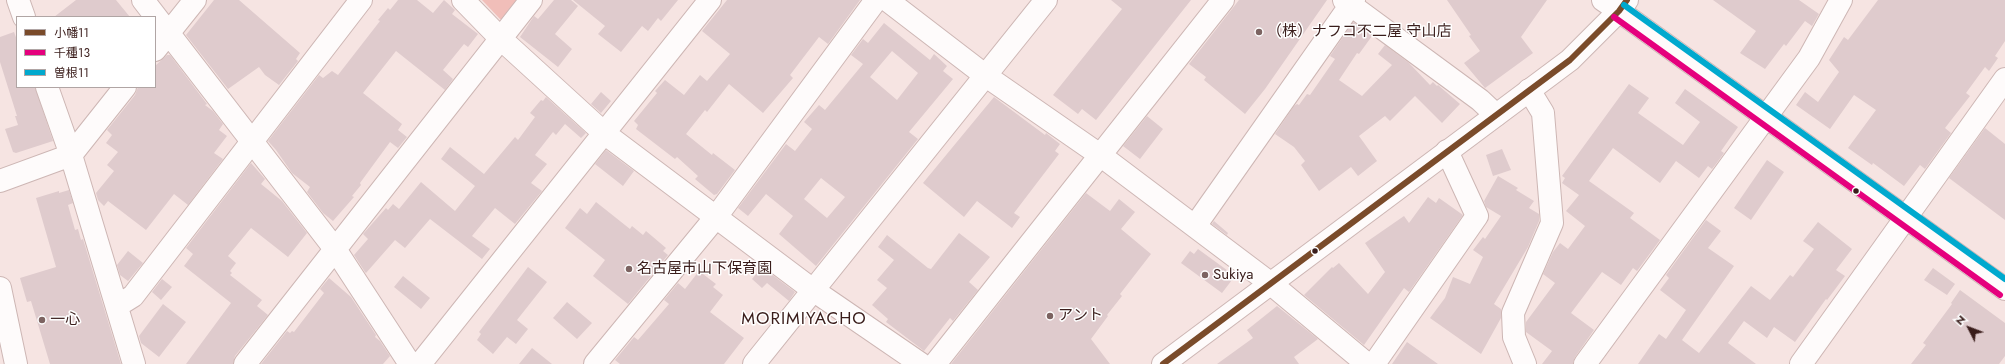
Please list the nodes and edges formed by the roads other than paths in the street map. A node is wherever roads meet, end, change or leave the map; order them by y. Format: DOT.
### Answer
graph roads {
  1 [pos="18,0"];
  2 [pos="143,0"];
  3 [pos="195,0"];
  4 [pos="361,0"];
  5 [pos="463,0"];
  6 [pos="531,0"];
  7 [pos="710,0"];
  8 [pos="876,0"];
  9 [pos="888,0"];
  10 [pos="1046,0"];
  11 [pos="1223,0"];
  12 [pos="1841,0"];
  13 [pos="1350,2"];
  14 [pos="1617,4"];
  15 [pos="24,16"];
  16 [pos="156,16"];
  17 [pos="156,16"];
  18 [pos="169,33"];
  19 [pos="501,39"];
  20 [pos="156,49"];
  21 [pos="986,76"];
  22 [pos="2005,79"];
  23 [pos="47,88"];
  24 [pos="124,88"];
  25 [pos="1529,90"];
  26 [pos="1496,115"];
  27 [pos="1766,117"];
  28 [pos="604,133"];
  29 [pos="252,142"];
  30 [pos="1447,151"];
  31 [pos="71,155"];
  32 [pos="1100,155"];
  33 [pos="0,182"];
  34 [pos="716,217"];
  35 [pos="1905,217"];
  36 [pos="1195,226"];
  37 [pos="335,249"];
  38 [pos="1270,283"];
  39 [pos="0,288"];
  40 [pos="2005,289"];
  41 [pos="813,290"];
  42 [pos="117,306"];
  43 [pos="3,310"];
  44 [pos="16,364"];
  45 [pos="134,364"];
  46 [pos="245,364"];
  47 [pos="410,364"];
  48 [pos="420,364"];
  49 [pos="595,364"];
  50 [pos="754,364"];
  51 [pos="921,364"];
  52 [pos="935,364"];
  53 [pos="1163,364"];
  54 [pos="1367,364"];
  55 [pos="1374,364"];
  56 [pos="1525,364"];
  57 [pos="1585,364"];
  58 [pos="1801,364"];
  1 -- 15 [label="street"];
  2 -- 16 [label="street"];
  3 -- 18 [label="street"];
  4 -- 29 [label="street"];
  5 -- 19 [label="street"];
  6 -- 19 [label="street"];
  7 -- 28 [label="street"];
  8 -- 34 [label="street"];
  9 -- 21 [label="street"];
  10 -- 21 [label="street"];
  11 -- 32 [label="street"];
  12 -- 27 [label="street"];
  13 -- 26 [label="street"];
  13 -- 36 [label="street"];
  14 -- 25 [label="street"];
  14 -- 27 [label="street"];
  17 -- 18 [label="street"];
  18 -- 20 [label="street"];
  18 -- 29 [label="street"];
  19 -- 28 [label="street"];
  19 -- 37 [label="street"];
  21 -- 32 [label="street"];
  21 -- 41 [label="street"];
  22 -- 35 [label="street"];
  23 -- 31 [label="street"];
  24 -- 31 [label="street"];
  25 -- 26 [label="street"];
  25 -- 56 [label="street"];
  26 -- 30 [label="street"];
  27 -- 35 [label="street"];
  27 -- 57 [label="street"];
  28 -- 34 [label="street"];
  28 -- 48 [label="street"];
  29 -- 37 [label="street"];
  29 -- 42 [label="street"];
  30 -- 38 [label="street"];
  30 -- 55 [label="street"];
  31 -- 33 [label="street"];
  31 -- 42 [label="street"];
  32 -- 36 [label="street"];
  32 -- 52 [label="street"];
  34 -- 41 [label="street"];
  34 -- 49 [label="street"];
  35 -- 40 [label="street"];
  35 -- 58 [label="street"];
  36 -- 38 [label="street"];
  37 -- 46 [label="street"];
  37 -- 47 [label="street"];
  38 -- 53 [label="street"];
  38 -- 54 [label="street"];
  39 -- 43 [label="street"];
  41 -- 50 [label="street"];
  41 -- 51 [label="street"];
  42 -- 45 [label="street"];
  43 -- 44 [label="street"];
}
